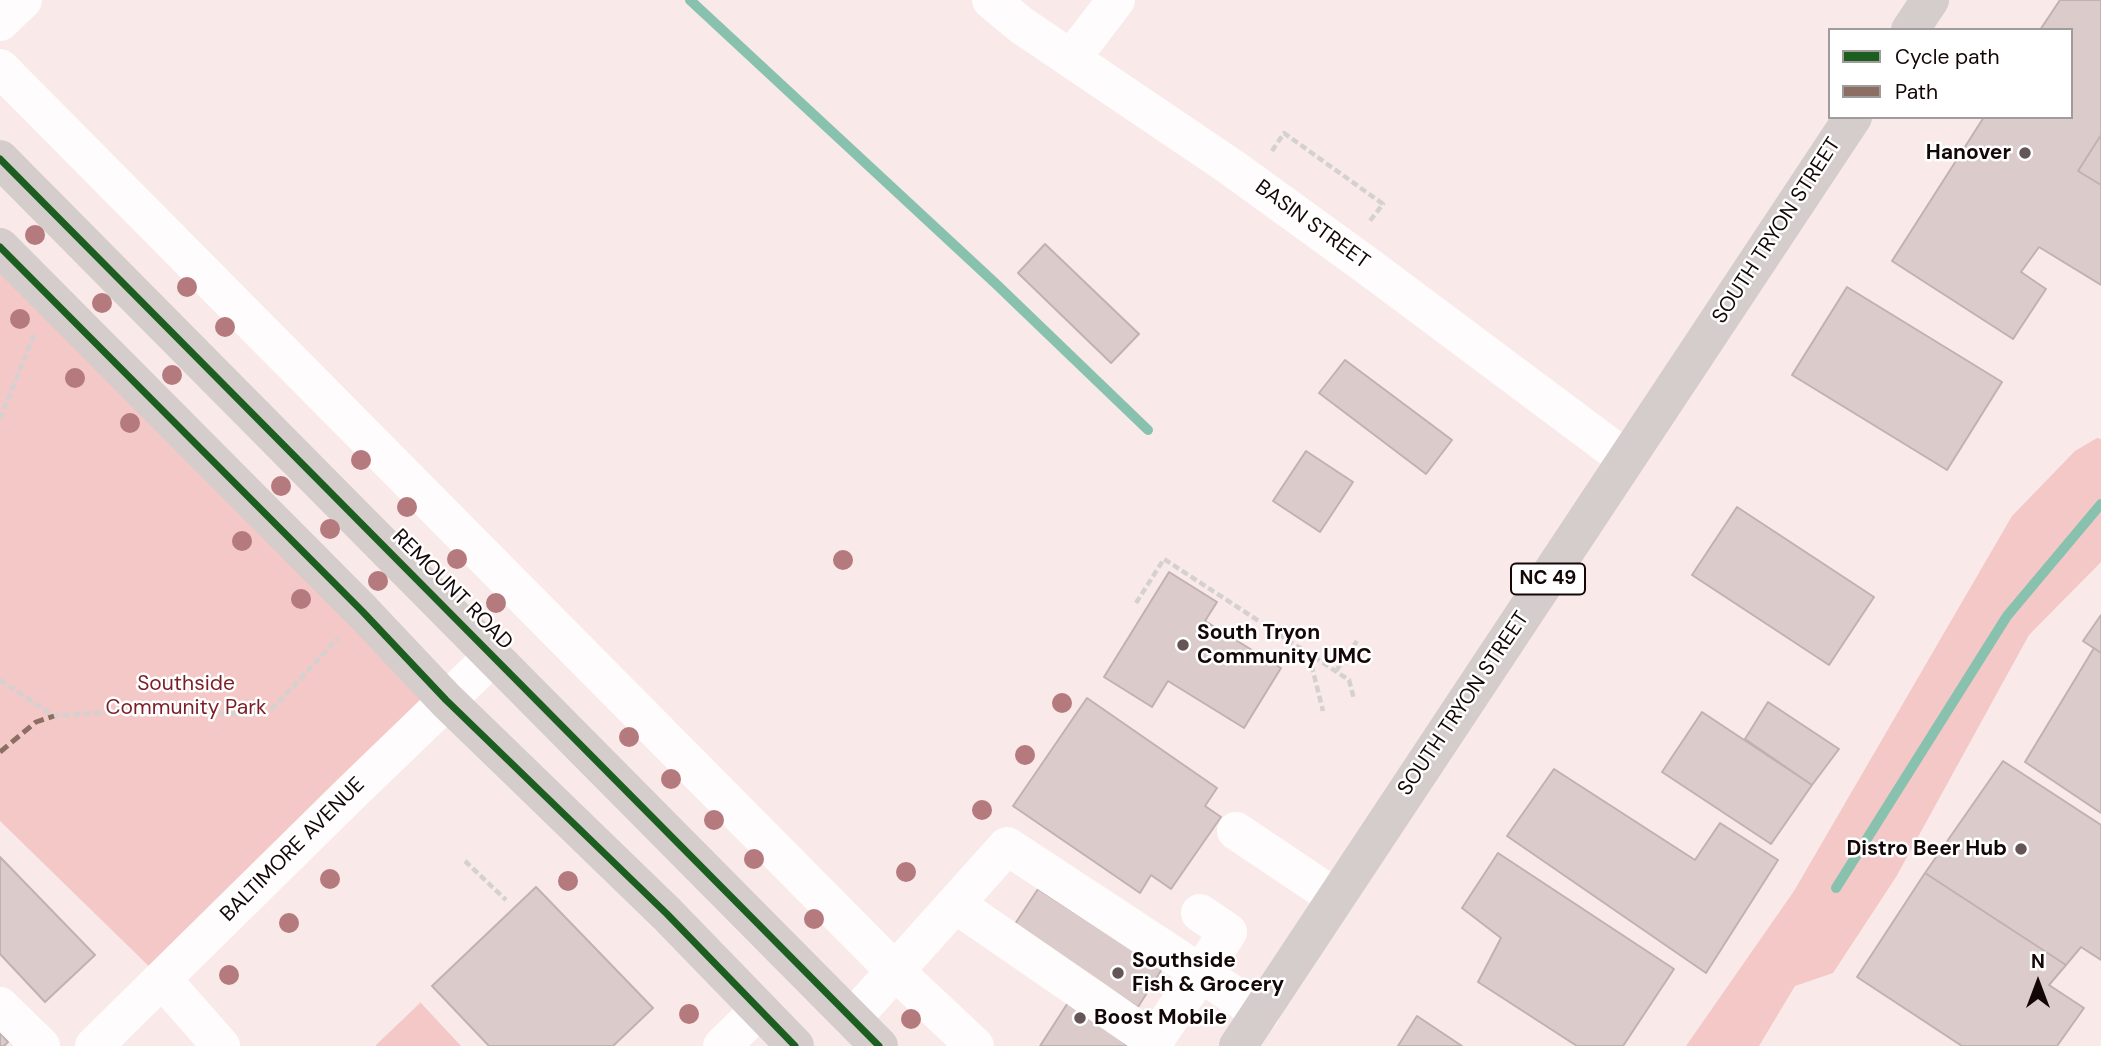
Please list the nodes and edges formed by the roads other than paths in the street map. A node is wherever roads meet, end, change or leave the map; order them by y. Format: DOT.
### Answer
graph roads {
  1 [pos="23,0"];
  2 [pos="991,0"];
  3 [pos="1116,0"];
  4 [pos="1930,0"];
  5 [pos="0,22"];
  6 [pos="1911,28"];
  7 [pos="1071,59"];
  8 [pos="0,68"];
  9 [pos="1852,119"];
  10 [pos="0,159"];
  11 [pos="0,247"];
  12 [pos="1626,459"];
  13 [pos="493,656"];
  14 [pos="446,700"];
  15 [pos="1236,831"];
  16 [pos="1336,898"];
  17 [pos="955,904"];
  18 [pos="1200,912"];
  19 [pos="895,971"];
  20 [pos="1201,973"];
  21 [pos="162,979"];
  22 [pos="0,1006"];
  23 [pos="759,1010"];
  24 [pos="1261,1013"];
  25 [pos="852,1019"];
  26 [pos="1152,1044"];
  27 [pos="41,1046"];
  28 [pos="94,1046"];
  29 [pos="221,1046"];
  30 [pos="722,1046"];
  31 [pos="795,1046"];
  32 [pos="880,1046"];
  33 [pos="975,1046"];
  34 [pos="1238,1046"];
  1 -- 5 [label="street"];
  2 -- 7 [label="street, BASIN STREET"];
  3 -- 7 [label="street"];
  4 -- 6 [label="main road"];
  7 -- 12 [label="street, BASIN STREET"];
  8 -- 19 [label="street"];
  9 -- 12 [label="main road, SOUTH TRYON STREET / NC 49"];
  10 -- 13 [label="main road, REMOUNT ROAD"];
  11 -- 14 [label="main road"];
  12 -- 16 [label="main road, SOUTH TRYON STREET / NC 49"];
  13 -- 14 [label="street, BALTIMORE AVENUE"];
  13 -- 25 [label="main road, REMOUNT ROAD"];
  14 -- 21 [label="street, BALTIMORE AVENUE"];
  14 -- 23 [label="main road"];
  15 -- 16 [label="street"];
  16 -- 24 [label="main road, SOUTH TRYON STREET / NC 49"];
  17 -- 19 [label="street"];
  17 -- 20 [label="street"];
  17 -- 26 [label="street"];
  18 -- 20 [label="street"];
  19 -- 25 [label="street"];
  19 -- 33 [label="street"];
  20 -- 24 [label="street"];
  20 -- 26 [label="street"];
  21 -- 28 [label="street, BALTIMORE AVENUE"];
  21 -- 29 [label="street"];
  22 -- 27 [label="street"];
  23 -- 30 [label="street"];
  23 -- 31 [label="main road"];
  24 -- 34 [label="main road, SOUTH TRYON STREET / NC 49"];
  25 -- 32 [label="main road, REMOUNT ROAD"];
}
